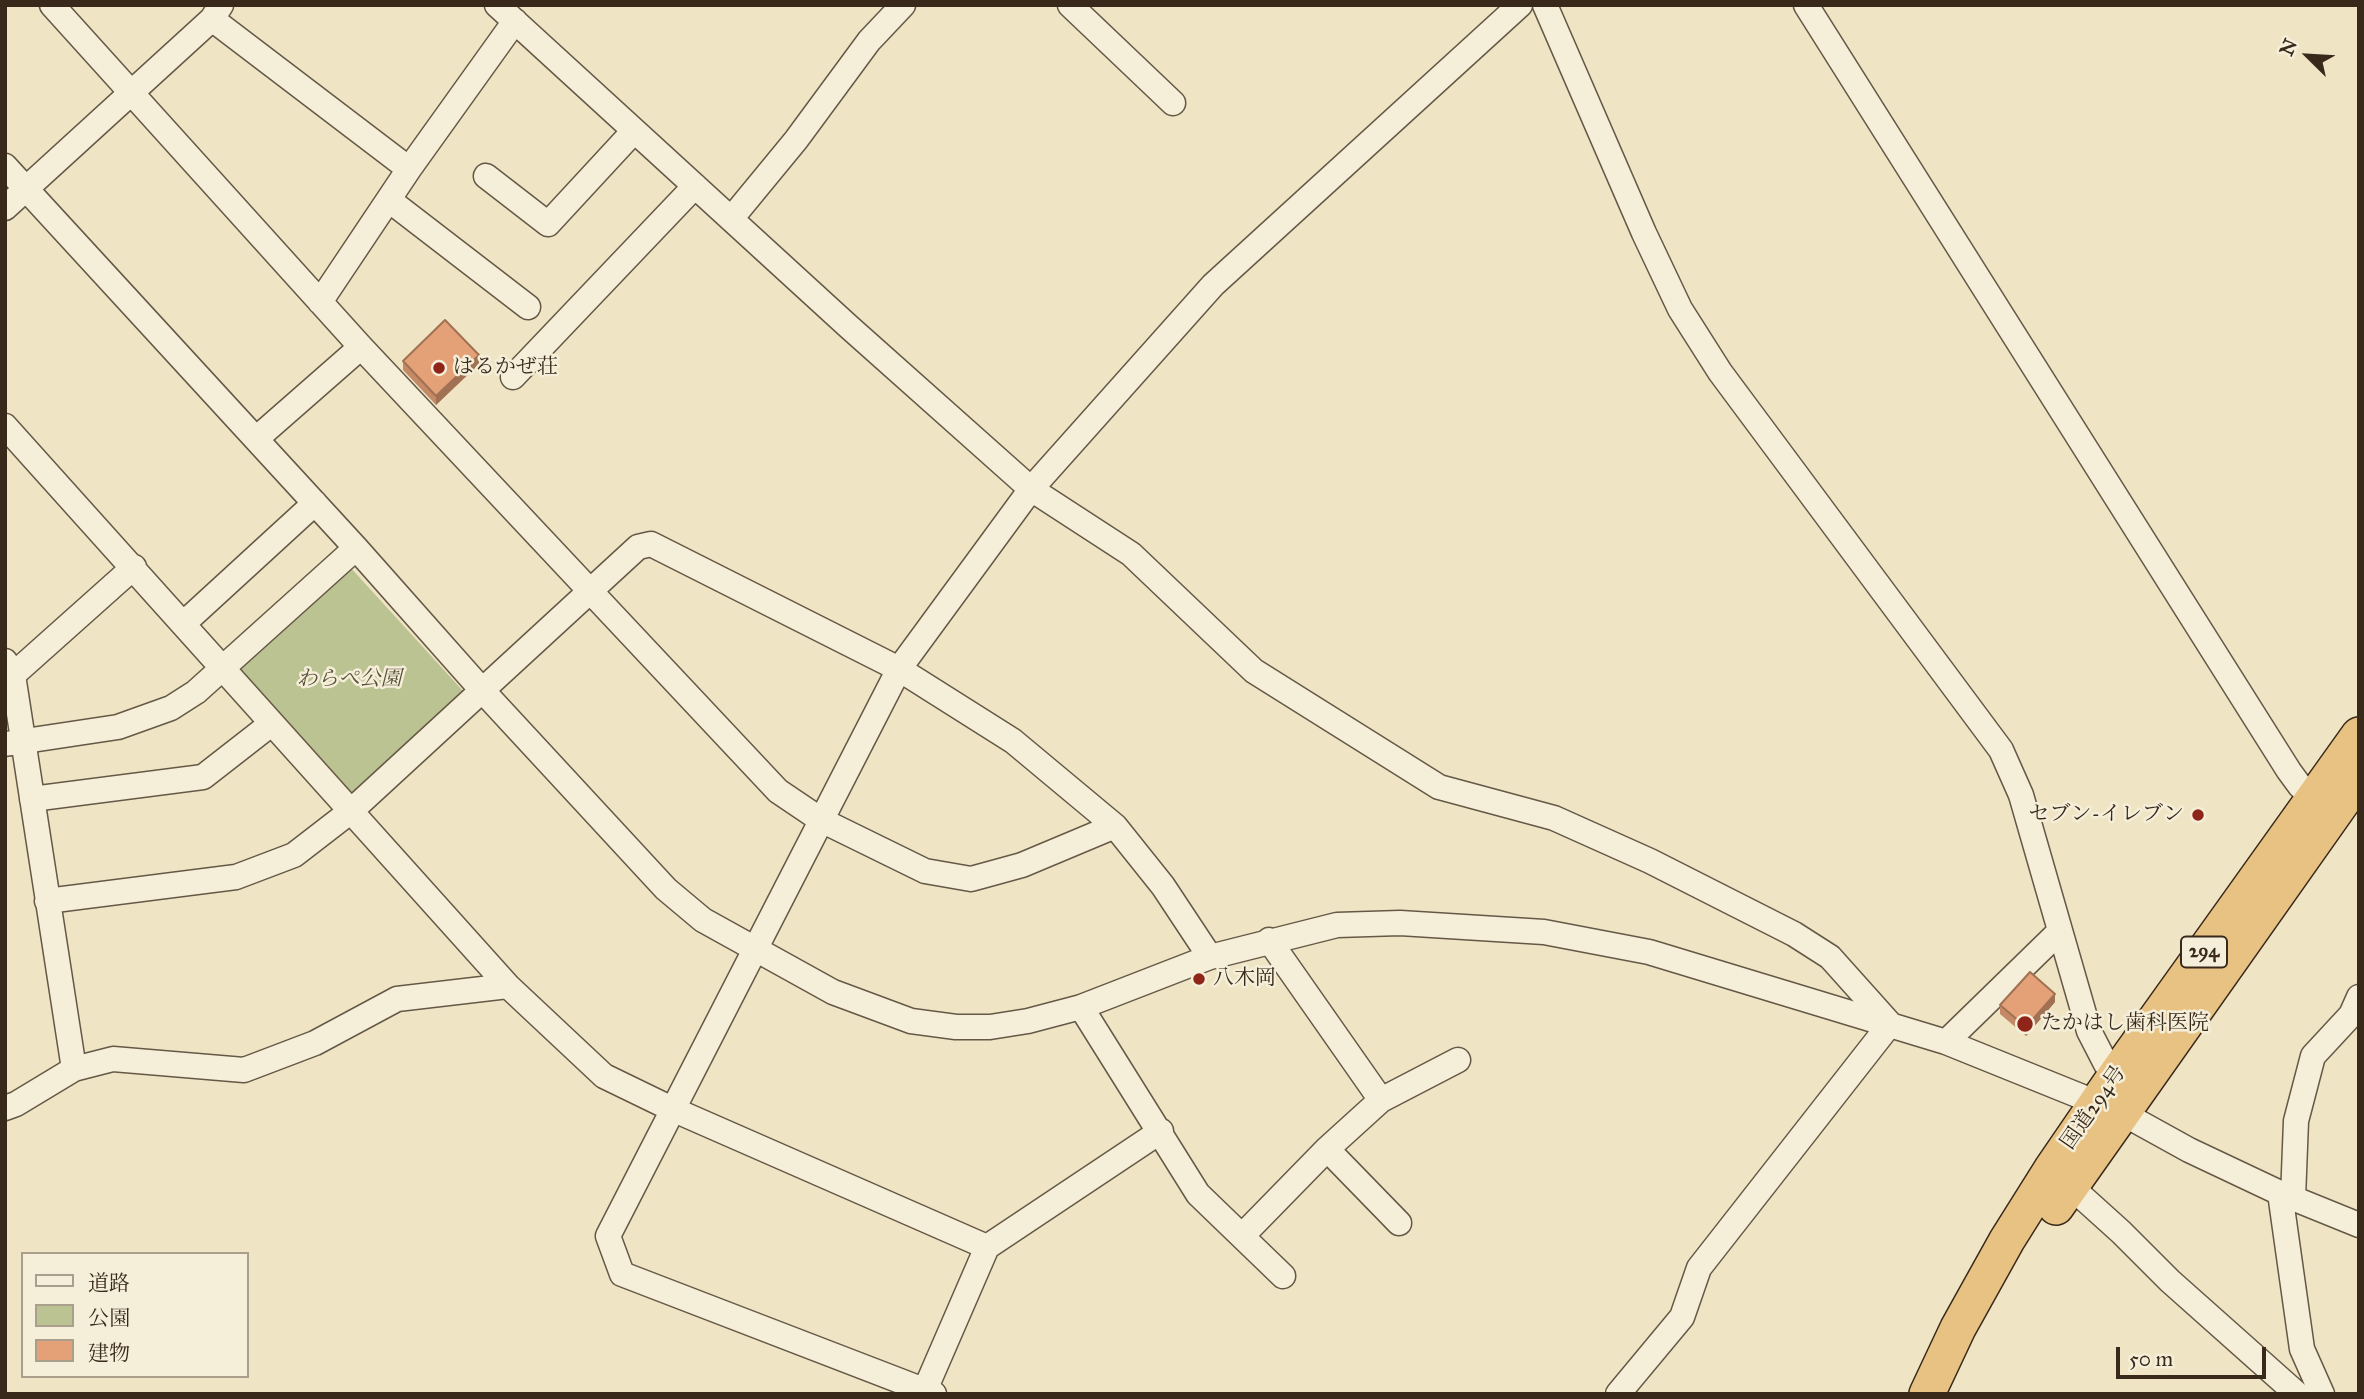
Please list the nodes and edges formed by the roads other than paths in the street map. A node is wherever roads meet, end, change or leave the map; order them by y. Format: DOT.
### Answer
graph roads {
  1 [pos="52,5"];
  2 [pos="903,5"];
  3 [pos="1070,5"];
  4 [pos="1520,5"];
  5 [pos="1545,5"];
  6 [pos="1806,5"];
  7 [pos="217,12"];
  8 [pos="506,13"];
  9 [pos="132,91"];
  10 [pos="1173,103"];
  11 [pos="634,131"];
  12 [pos="5,166"];
  13 [pos="409,169"];
  14 [pos="486,176"];
  15 [pos="695,186"];
  16 [pos="27,189"];
  17 [pos="388,200"];
  18 [pos="5,208"];
  19 [pos="731,219"];
  20 [pos="320,302"];
  21 [pos="528,307"];
  22 [pos="361,347"];
  23 [pos="513,377"];
  24 [pos="5,426"];
  25 [pos="256,439"];
  26 [pos="1031,489"];
  27 [pos="314,503"];
  28 [pos="356,548"];
  29 [pos="134,567"];
  30 [pos="591,590"];
  31 [pos="183,624"];
  32 [pos="9,668"];
  33 [pos="223,669"];
  34 [pos="899,669"];
  35 [pos="481,689"];
  36 [pos="271,724"];
  37 [pos="2359,735"];
  38 [pos="15,743"];
  39 [pos="2359,778"];
  40 [pos="32,799"];
  41 [pos="2323,807"];
  42 [pos="351,811"];
  43 [pos="821,820"];
  44 [pos="1115,827"];
  45 [pos="47,901"];
  46 [pos="2060,931"];
  47 [pos="1269,940"];
  48 [pos="755,950"];
  49 [pos="1210,957"];
  50 [pos="508,986"];
  51 [pos="2359,997"];
  52 [pos="1081,1007"];
  53 [pos="1890,1024"];
  54 [pos="1946,1042"];
  55 [pos="1458,1060"];
  56 [pos="74,1069"];
  57 [pos="2116,1075"];
  58 [pos="1381,1100"];
  59 [pos="5,1108"];
  60 [pos="672,1109"];
  61 [pos="2109,1109"];
  62 [pos="1161,1131"];
  63 [pos="1327,1149"];
  64 [pos="2060,1178"];
  65 [pos="2287,1196"];
  66 [pos="1399,1223"];
  67 [pos="2359,1225"];
  68 [pos="1242,1237"];
  69 [pos="987,1247"];
  70 [pos="1283,1276"];
  71 [pos="894,1387"];
  72 [pos="930,1392"];
  73 [pos="1618,1394"];
  74 [pos="1927,1394"];
  75 [pos="1952,1394"];
  76 [pos="2297,1394"];
  77 [pos="2322,1394"];
  1 -- 9 [label="street"];
  2 -- 19 [label="street"];
  3 -- 10 [label="street"];
  4 -- 26 [label="street"];
  5 -- 46 [label="street"];
  6 -- 41 [label="street"];
  7 -- 9 [label="street"];
  7 -- 13 [label="street"];
  8 -- 11 [label="street"];
  8 -- 13 [label="street"];
  9 -- 16 [label="street"];
  9 -- 20 [label="street"];
  11 -- 14 [label="street"];
  11 -- 15 [label="street"];
  12 -- 16 [label="street"];
  13 -- 17 [label="street"];
  15 -- 19 [label="street"];
  15 -- 23 [label="street"];
  16 -- 18 [label="street"];
  16 -- 25 [label="street"];
  17 -- 20 [label="street"];
  17 -- 21 [label="street"];
  19 -- 26 [label="street"];
  20 -- 22 [label="street"];
  22 -- 25 [label="street"];
  22 -- 30 [label="street"];
  24 -- 29 [label="street"];
  25 -- 27 [label="street"];
  26 -- 34 [label="street"];
  26 -- 53 [label="street"];
  27 -- 28 [label="street"];
  27 -- 31 [label="street"];
  28 -- 33 [label="street"];
  28 -- 35 [label="street"];
  29 -- 31 [label="street"];
  29 -- 32 [label="street"];
  30 -- 34 [label="street"];
  30 -- 35 [label="street"];
  30 -- 43 [label="street"];
  31 -- 33 [label="street"];
  32 -- 38 [label="street"];
  33 -- 36 [label="street"];
  33 -- 38 [label="street"];
  34 -- 43 [label="street"];
  34 -- 44 [label="street"];
  35 -- 42 [label="street"];
  35 -- 48 [label="street"];
  36 -- 40 [label="street"];
  36 -- 42 [label="street"];
  37 -- 41 [label="highway, 国道294号 / 294"];
  38 -- 40 [label="street"];
  39 -- 41 [label="highway, 国道294号 / 294"];
  40 -- 45 [label="street"];
  41 -- 57 [label="highway, 国道294号 / 294"];
  41 -- 61 [label="highway, 国道294号 / 294"];
  42 -- 45 [label="street"];
  42 -- 50 [label="street"];
  43 -- 44 [label="street"];
  43 -- 48 [label="street"];
  44 -- 49 [label="street"];
  45 -- 56 [label="street"];
  46 -- 54 [label="street"];
  46 -- 57 [label="street"];
  47 -- 49 [label="street"];
  47 -- 53 [label="street"];
  47 -- 58 [label="street"];
  48 -- 52 [label="street"];
  48 -- 60 [label="street"];
  49 -- 52 [label="street"];
  50 -- 56 [label="street"];
  50 -- 60 [label="street"];
  51 -- 65 [label="street"];
  52 -- 62 [label="street"];
  53 -- 54 [label="street"];
  53 -- 73 [label="street"];
  54 -- 61 [label="street"];
  55 -- 58 [label="street"];
  56 -- 59 [label="street"];
  57 -- 61 [label="highway, 国道294号 / 294"];
  58 -- 63 [label="street"];
  60 -- 69 [label="street"];
  60 -- 71 [label="street"];
  61 -- 64 [label="highway, 国道294号 / 294"];
  61 -- 65 [label="street"];
  62 -- 68 [label="street"];
  62 -- 69 [label="street"];
  63 -- 66 [label="street"];
  63 -- 68 [label="street"];
  64 -- 74 [label="highway, 国道294号 / 294"];
  64 -- 75 [label="highway, 国道294号 / 294"];
  64 -- 76 [label="street"];
  65 -- 67 [label="street"];
  65 -- 77 [label="street"];
  68 -- 70 [label="street"];
  69 -- 72 [label="street"];
  71 -- 72 [label="street"];
}
